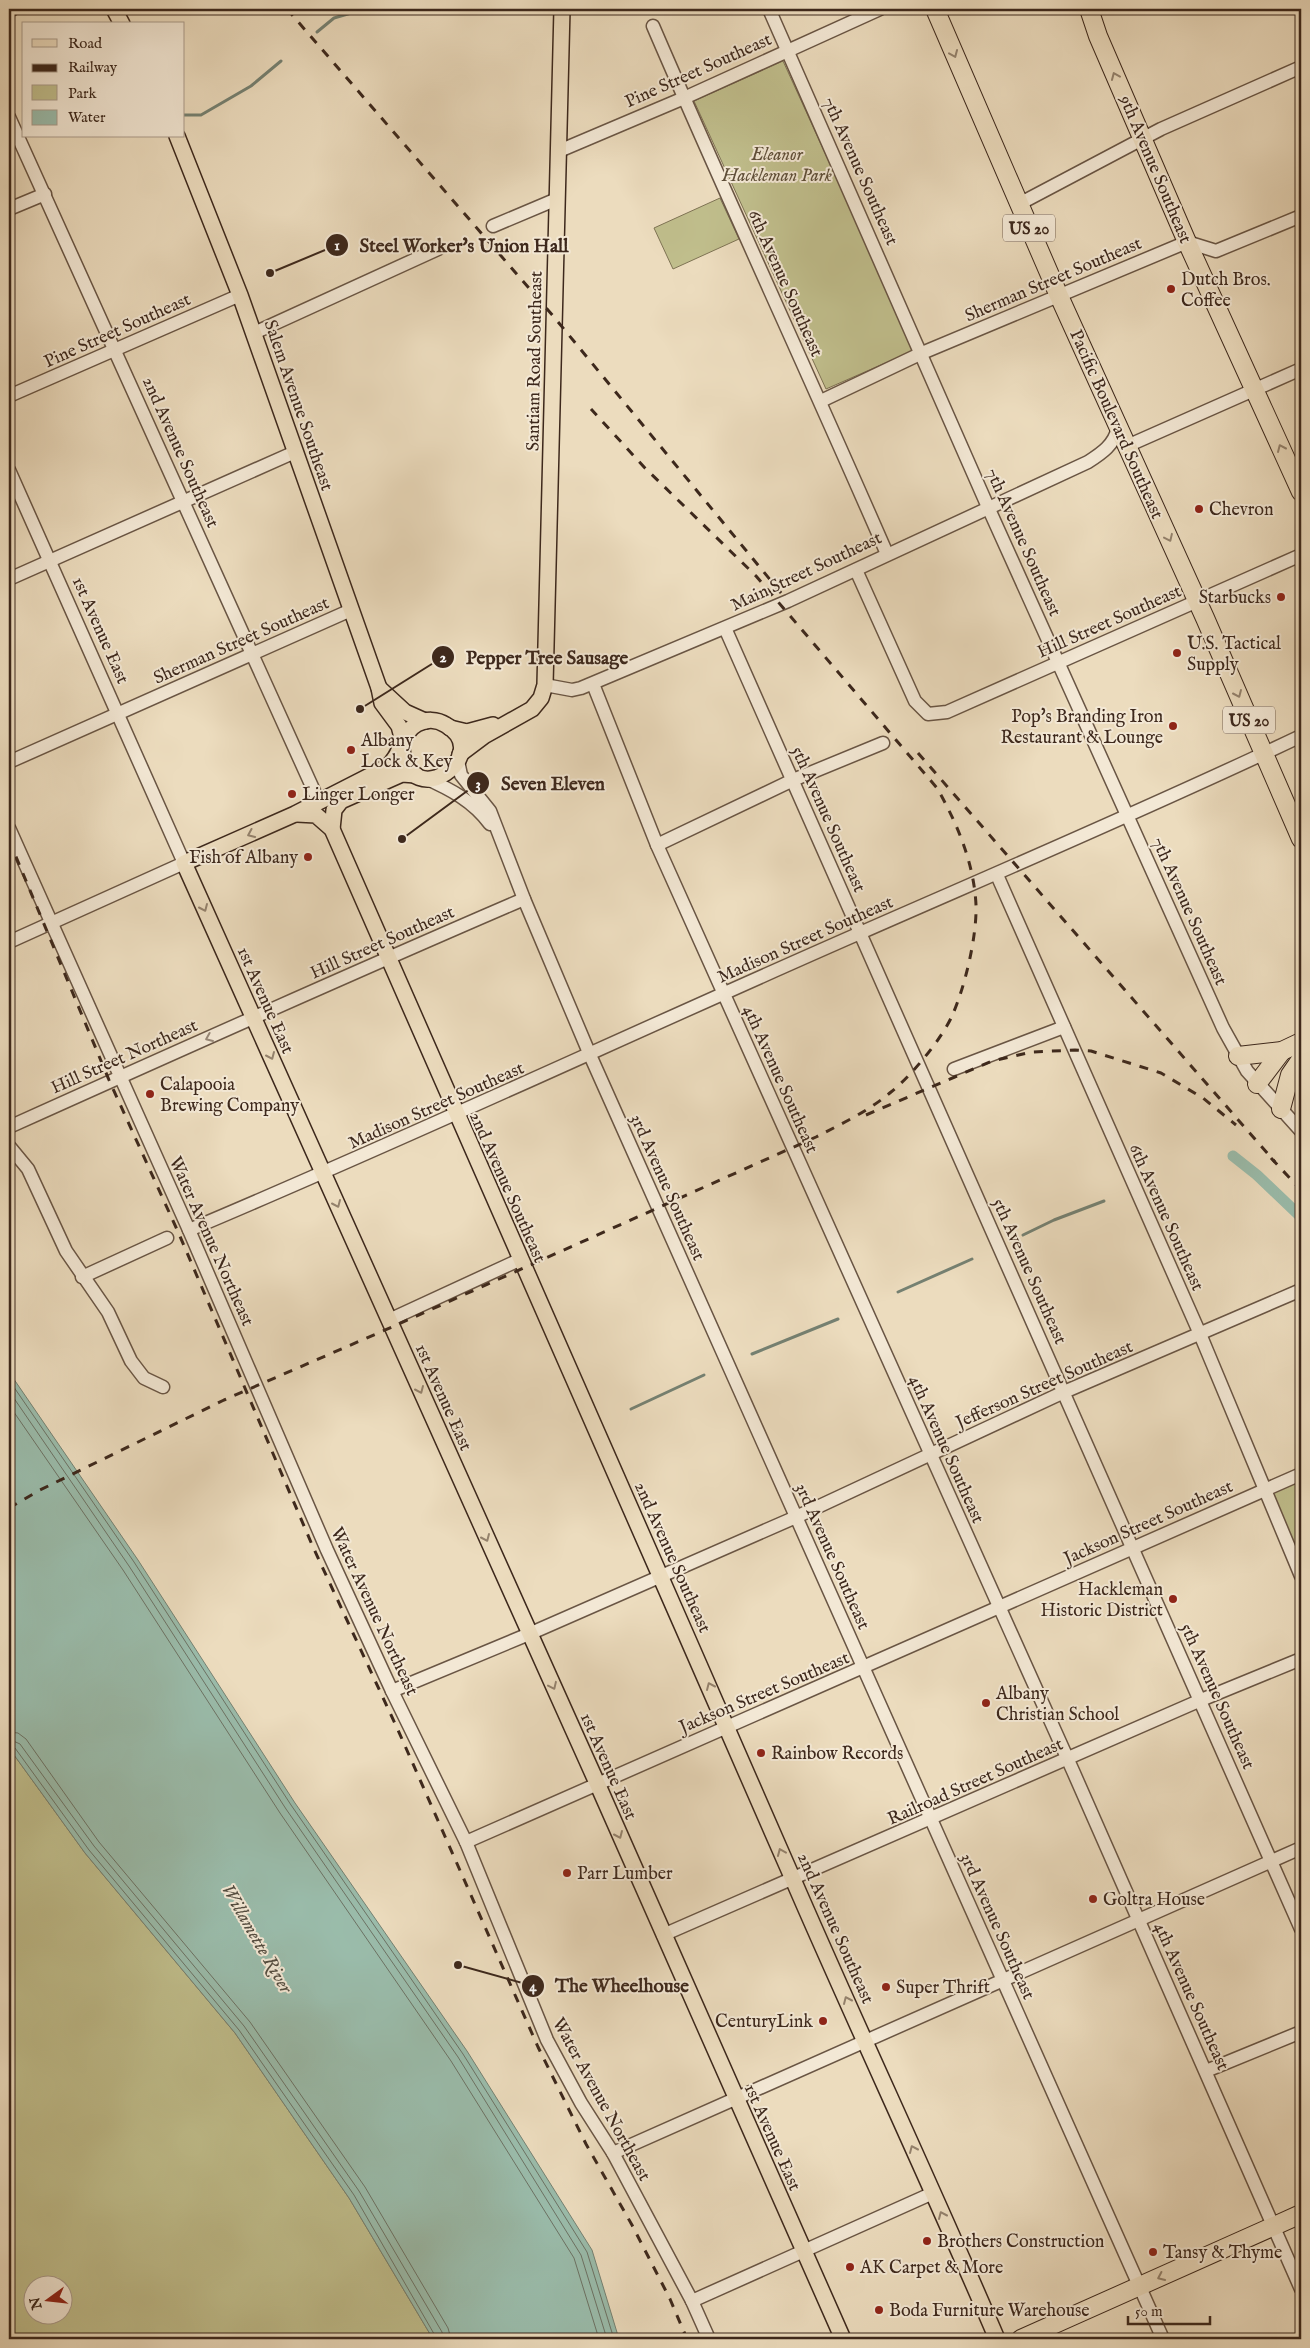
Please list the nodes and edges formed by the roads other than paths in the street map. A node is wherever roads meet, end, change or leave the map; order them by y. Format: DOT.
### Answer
graph roads {
  1 [pos="13,9"];
  2 [pos="114,9"];
  3 [pos="562,9"];
  4 [pos="769,9"];
  5 [pos="880,9"];
  6 [pos="935,9"];
  7 [pos="1089,9"];
  8 [pos="9,11"];
  9 [pos="121,22"];
  10 [pos="653,26"];
  11 [pos="788,49"];
  12 [pos="1301,66"];
  13 [pos="684,98"];
  14 [pos="9,117"];
  15 [pos="178,138"];
  16 [pos="1143,139"];
  17 [pos="559,151"];
  18 [pos="46,194"];
  19 [pos="557,199"];
  20 [pos="1019,204"];
  21 [pos="9,209"];
  22 [pos="1301,216"];
  23 [pos="493,226"];
  24 [pos="1187,242"];
  25 [pos="438,249"];
  26 [pos="240,295"];
  27 [pos="1059,296"];
  28 [pos="254,333"];
  29 [pos="116,350"];
  30 [pos="922,353"];
  31 [pos="1301,369"];
  32 [pos="1255,388"];
  33 [pos="9,396"];
  34 [pos="821,401"];
  35 [pos="1118,428"];
  36 [pos="1127,446"];
  37 [pos="295,452"];
  38 [pos="9,470"];
  39 [pos="1301,492"];
  40 [pos="182,501"];
  41 [pos="988,507"];
  42 [pos="887,554"];
  43 [pos="1301,555"];
  44 [pos="49,561"];
  45 [pos="856,570"];
  46 [pos="9,579"];
  47 [pos="1197,601"];
  48 [pos="351,610"];
  49 [pos="725,628"];
  50 [pos="252,655"];
  51 [pos="1059,662"];
  52 [pos="592,684"];
  53 [pos="545,685"];
  54 [pos="379,688"];
  55 [pos="118,714"];
  56 [pos="425,721"];
  57 [pos="504,724"];
  58 [pos="450,728"];
  59 [pos="1301,736"];
  60 [pos="883,743"];
  61 [pos="402,745"];
  62 [pos="1264,753"];
  63 [pos="459,758"];
  64 [pos="9,762"];
  65 [pos="420,777"];
  66 [pos="793,780"];
  67 [pos="319,802"];
  68 [pos="295,814"];
  69 [pos="1128,816"];
  70 [pos="9,828"];
  71 [pos="332,829"];
  72 [pos="500,838"];
  73 [pos="1301,839"];
  74 [pos="657,845"];
  75 [pos="9,846"];
  76 [pos="184,863"];
  77 [pos="997,875"];
  78 [pos="524,899"];
  79 [pos="51,924"];
  80 [pos="860,933"];
  81 [pos="9,942"];
  82 [pos="387,958"];
  83 [pos="724,995"];
  84 [pos="254,1019"];
  85 [pos="1064,1026"];
  86 [pos="1301,1042"];
  87 [pos="1282,1051"];
  88 [pos="590,1055"];
  89 [pos="1238,1056"];
  90 [pos="1301,1059"];
  91 [pos="954,1069"];
  92 [pos="119,1076"];
  93 [pos="1257,1084"];
  94 [pos="1281,1109"];
  95 [pos="456,1115"];
  96 [pos="9,1127"];
  97 [pos="1301,1132"];
  98 [pos="9,1146"];
  99 [pos="323,1174"];
  100 [pos="189,1230"];
  101 [pos="167,1238"];
  102 [pos="519,1260"];
  103 [pos="82,1277"];
  104 [pos="1301,1290"];
  105 [pos="389,1320"];
  106 [pos="1200,1334"];
  107 [pos="162,1387"];
  108 [pos="1064,1392"];
  109 [pos="930,1456"];
  110 [pos="1301,1474"];
  111 [pos="1264,1490"];
  112 [pos="796,1517"];
  113 [pos="1132,1548"];
  114 [pos="661,1576"];
  115 [pos="1301,1576"];
  116 [pos="999,1606"];
  117 [pos="529,1634"];
  118 [pos="1301,1659"];
  119 [pos="865,1668"];
  120 [pos="392,1692"];
  121 [pos="1201,1700"];
  122 [pos="728,1727"];
  123 [pos="1068,1760"];
  124 [pos="597,1783"];
  125 [pos="931,1820"];
  126 [pos="466,1842"];
  127 [pos="1301,1848"];
  128 [pos="1272,1860"];
  129 [pos="793,1878"];
  130 [pos="1139,1920"];
  131 [pos="1301,1929"];
  132 [pos="663,1935"];
  133 [pos="1003,1980"];
  134 [pos="1301,2032"];
  135 [pos="866,2041"];
  136 [pos="1206,2071"];
  137 [pos="736,2099"];
  138 [pos="613,2153"];
  139 [pos="933,2193"];
  140 [pos="1301,2214"];
  141 [pos="1274,2226"];
  142 [pos="804,2251"];
  143 [pos="1140,2287"];
  144 [pos="1301,2289"];
  145 [pos="692,2301"];
  146 [pos="709,2339"];
  147 [pos="843,2339"];
  148 [pos="998,2339"];
  149 [pos="1021,2339"];
  150 [pos="1164,2339"];
  1 -- 8 [label="street"];
  2 -- 9 [label="main road"];
  3 -- 17 [label="main road, Santiam Road Southeast"];
  4 -- 11 [label="street, 7th Avenue Southeast"];
  5 -- 11 [label="street, Pine Street Southeast"];
  6 -- 20 [label="highway, Pacific Boulevard Southeast / US 20, one-way"];
  16 -- 7 [label="highway, 9th Avenue Southeast, one-way"];
  10 -- 13 [label="street, 6th Avenue Southeast"];
  11 -- 13 [label="street, Pine Street Southeast"];
  11 -- 30 [label="street, 7th Avenue Southeast"];
  12 -- 16 [label="street"];
  13 -- 17 [label="street, Pine Street Southeast"];
  13 -- 34 [label="street, 6th Avenue Southeast"];
  14 -- 18 [label="street, 2nd Avenue Southeast"];
  15 -- 26 [label="main road, Salem Avenue Southeast"];
  16 -- 20 [label="street"];
  16 -- 24 [label="highway, 9th Avenue Southeast"];
  17 -- 19 [label="main road, Santiam Road Southeast"];
  18 -- 21 [label="street"];
  18 -- 29 [label="street, 2nd Avenue Southeast"];
  19 -- 23 [label="street"];
  19 -- 53 [label="main road, Santiam Road Southeast"];
  20 -- 27 [label="highway, Pacific Boulevard Southeast / US 20"];
  22 -- 24 [label="street"];
  24 -- 27 [label="street, Sherman Street Southeast"];
  24 -- 32 [label="highway, 9th Avenue Southeast"];
  25 -- 28 [label="street"];
  26 -- 28 [label="main road, Salem Avenue Southeast"];
  26 -- 29 [label="street, Pine Street Southeast"];
  27 -- 30 [label="street, Sherman Street Southeast"];
  27 -- 35 [label="highway, Pacific Boulevard Southeast / US 20"];
  28 -- 37 [label="main road, Salem Avenue Southeast"];
  29 -- 33 [label="street, Pine Street Southeast"];
  29 -- 40 [label="street, 2nd Avenue Southeast"];
  30 -- 34 [label="street, Sherman Street Southeast"];
  30 -- 41 [label="street, 7th Avenue Southeast"];
  31 -- 32 [label="street"];
  32 -- 36 [label="street"];
  39 -- 32 [label="highway, 9th Avenue Southeast, one-way"];
  34 -- 42 [label="street, 6th Avenue Southeast"];
  35 -- 36 [label="highway, Pacific Boulevard Southeast / US 20"];
  35 -- 41 [label="street, Main Street Southeast"];
  36 -- 47 [label="highway, Pacific Boulevard Southeast / US 20, one-way"];
  37 -- 40 [label="street"];
  37 -- 48 [label="main road, Salem Avenue Southeast"];
  38 -- 44 [label="street, 1st Avenue East"];
  40 -- 44 [label="street"];
  40 -- 50 [label="street, 2nd Avenue Southeast"];
  41 -- 42 [label="street, Main Street Southeast"];
  41 -- 51 [label="street, 7th Avenue Southeast"];
  42 -- 45 [label="street, Main Street Southeast"];
  43 -- 47 [label="street, Hill Street Southeast"];
  44 -- 46 [label="street"];
  44 -- 55 [label="street, 1st Avenue East"];
  45 -- 49 [label="street, Main Street Southeast"];
  45 -- 51 [label="street, Hill Street Southeast"];
  47 -- 51 [label="street, Hill Street Southeast"];
  47 -- 62 [label="highway, Pacific Boulevard Southeast / US 20, one-way"];
  48 -- 50 [label="street, Sherman Street Southeast"];
  48 -- 54 [label="main road, Salem Avenue Southeast"];
  49 -- 52 [label="street, Main Street Southeast"];
  49 -- 66 [label="street, 5th Avenue Southeast"];
  50 -- 55 [label="street, Sherman Street Southeast"];
  50 -- 67 [label="street, 2nd Avenue Southeast"];
  51 -- 69 [label="street, 7th Avenue Southeast"];
  52 -- 53 [label="street, Main Street Southeast"];
  52 -- 74 [label="street, 4th Avenue Southeast"];
  53 -- 57 [label="main road"];
  54 -- 56 [label="main road, Salem Avenue Southeast"];
  54 -- 61 [label="main road, Salem Avenue Southeast"];
  55 -- 64 [label="street, Sherman Street Southeast"];
  55 -- 76 [label="street, 1st Avenue East"];
  56 -- 58 [label="main road"];
  56 -- 61 [label="main road"];
  57 -- 58 [label="main road"];
  57 -- 63 [label="main road"];
  58 -- 63 [label="main road"];
  59 -- 62 [label="street, Madison Street Southeast"];
  60 -- 66 [label="street"];
  61 -- 65 [label="main road"];
  61 -- 67 [label="main road"];
  62 -- 69 [label="street, Madison Street Southeast"];
  62 -- 73 [label="highway, Pacific Boulevard Southeast / US 20"];
  63 -- 65 [label="main road"];
  63 -- 72 [label="street, 3rd Avenue Southeast"];
  65 -- 71 [label="main road"];
  65 -- 72 [label="street, 3rd Avenue Southeast"];
  66 -- 74 [label="street"];
  66 -- 80 [label="street, 5th Avenue Southeast"];
  67 -- 68 [label="main road"];
  68 -- 71 [label="main road"];
  68 -- 76 [label="main road, one-way"];
  69 -- 77 [label="street, Madison Street Southeast"];
  69 -- 89 [label="street, 7th Avenue Southeast"];
  70 -- 79 [label="street, Water Avenue Northeast"];
  71 -- 82 [label="main road, 2nd Avenue Southeast"];
  72 -- 78 [label="street, 3rd Avenue Southeast"];
  74 -- 83 [label="street, 4th Avenue Southeast"];
  75 -- 79 [label="street, Water Avenue Northeast"];
  76 -- 79 [label="street"];
  76 -- 84 [label="main road, 1st Avenue East, one-way"];
  77 -- 80 [label="street, Madison Street Southeast"];
  77 -- 85 [label="street, 6th Avenue Southeast"];
  78 -- 82 [label="street, Hill Street Southeast"];
  78 -- 88 [label="street, 3rd Avenue Southeast"];
  79 -- 81 [label="street"];
  79 -- 92 [label="street, Water Avenue Northeast"];
  80 -- 83 [label="street, Madison Street Southeast"];
  80 -- 108 [label="street, 5th Avenue Southeast"];
  82 -- 84 [label="street, Hill Street Southeast"];
  82 -- 95 [label="main road, 2nd Avenue Southeast"];
  83 -- 88 [label="street, Madison Street Southeast"];
  83 -- 109 [label="street, 4th Avenue Southeast"];
  84 -- 92 [label="street, Hill Street Northeast, one-way"];
  84 -- 99 [label="main road, 1st Avenue East, one-way"];
  85 -- 91 [label="street"];
  85 -- 106 [label="street, 6th Avenue Southeast"];
  86 -- 87 [label="highway"];
  87 -- 89 [label="highway"];
  87 -- 93 [label="highway"];
  88 -- 95 [label="street, Madison Street Southeast"];
  88 -- 112 [label="street, 3rd Avenue Southeast"];
  89 -- 93 [label="street, 7th Avenue Southeast"];
  90 -- 94 [label="highway"];
  92 -- 96 [label="street, Hill Street Northeast"];
  92 -- 100 [label="street, Water Avenue Northeast"];
  93 -- 94 [label="street"];
  94 -- 97 [label="street"];
  95 -- 99 [label="street, Madison Street Southeast"];
  95 -- 102 [label="main road, 2nd Avenue Southeast"];
  98 -- 103 [label="street"];
  99 -- 100 [label="street, Madison Street Southeast"];
  99 -- 105 [label="main road, 1st Avenue East, one-way"];
  100 -- 120 [label="street, Water Avenue Northeast"];
  101 -- 103 [label="street"];
  102 -- 105 [label="street"];
  102 -- 114 [label="main road, 2nd Avenue Southeast"];
  103 -- 107 [label="street"];
  104 -- 106 [label="street, Jefferson Street Southeast"];
  105 -- 117 [label="main road, 1st Avenue East, one-way"];
  106 -- 108 [label="street, Jefferson Street Southeast"];
  106 -- 111 [label="street, 6th Avenue Southeast"];
  108 -- 109 [label="street, Jefferson Street Southeast"];
  108 -- 113 [label="street, 5th Avenue Southeast"];
  109 -- 112 [label="street, Jefferson Street Southeast"];
  109 -- 116 [label="street, 4th Avenue Southeast"];
  110 -- 111 [label="street, Jackson Street Southeast"];
  111 -- 113 [label="street, Jackson Street Southeast"];
  111 -- 115 [label="street, 6th Avenue Southeast"];
  112 -- 114 [label="street, Jefferson Street Southeast"];
  112 -- 119 [label="street, 3rd Avenue Southeast"];
  113 -- 116 [label="street, Jackson Street Southeast"];
  113 -- 121 [label="street, 5th Avenue Southeast"];
  114 -- 117 [label="street, Jefferson Street Southeast"];
  122 -- 114 [label="main road, 2nd Avenue Southeast, one-way"];
  116 -- 119 [label="street, Jackson Street Southeast"];
  116 -- 123 [label="street, 4th Avenue Southeast"];
  117 -- 120 [label="street, Jefferson Street Southeast"];
  117 -- 124 [label="main road, 1st Avenue East, one-way"];
  118 -- 121 [label="street, Railroad Street Southeast"];
  119 -- 122 [label="street, Jackson Street Southeast"];
  119 -- 125 [label="street, 3rd Avenue Southeast"];
  120 -- 126 [label="street, Water Avenue Northeast"];
  121 -- 123 [label="street, Railroad Street Southeast"];
  121 -- 128 [label="street, 5th Avenue Southeast"];
  122 -- 124 [label="street, Jackson Street Southeast"];
  129 -- 122 [label="main road, 2nd Avenue Southeast, one-way"];
  123 -- 125 [label="street, Railroad Street Southeast"];
  123 -- 130 [label="street, 4th Avenue Southeast"];
  124 -- 126 [label="street, Jackson Street Southeast"];
  124 -- 132 [label="main road, 1st Avenue East, one-way"];
  125 -- 129 [label="street, Railroad Street Southeast"];
  125 -- 133 [label="street, 3rd Avenue Southeast"];
  126 -- 138 [label="street, Water Avenue Northeast"];
  127 -- 128 [label="street"];
  128 -- 130 [label="street"];
  128 -- 131 [label="street, 5th Avenue Southeast"];
  129 -- 132 [label="street, Railroad Street Southeast"];
  135 -- 129 [label="main road, 2nd Avenue Southeast, one-way"];
  130 -- 133 [label="street"];
  130 -- 136 [label="street, 4th Avenue Southeast"];
  132 -- 137 [label="main road, 1st Avenue East"];
  133 -- 135 [label="street"];
  133 -- 143 [label="street, 3rd Avenue Southeast"];
  134 -- 136 [label="street"];
  135 -- 137 [label="street"];
  139 -- 135 [label="main road, 2nd Avenue Southeast, one-way"];
  136 -- 141 [label="street, 4th Avenue Southeast"];
  137 -- 138 [label="street"];
  137 -- 142 [label="main road, 1st Avenue East"];
  138 -- 145 [label="street, Water Avenue Northeast"];
  139 -- 142 [label="street"];
  148 -- 139 [label="main road, 2nd Avenue Southeast, one-way"];
  140 -- 141 [label="highway"];
  141 -- 143 [label="highway, one-way"];
  141 -- 144 [label="street, 4th Avenue Southeast"];
  142 -- 145 [label="street"];
  142 -- 147 [label="main road, 1st Avenue East"];
  143 -- 149 [label="highway"];
  143 -- 150 [label="street, 3rd Avenue Southeast"];
  145 -- 146 [label="street, Water Avenue Northeast"];
}
